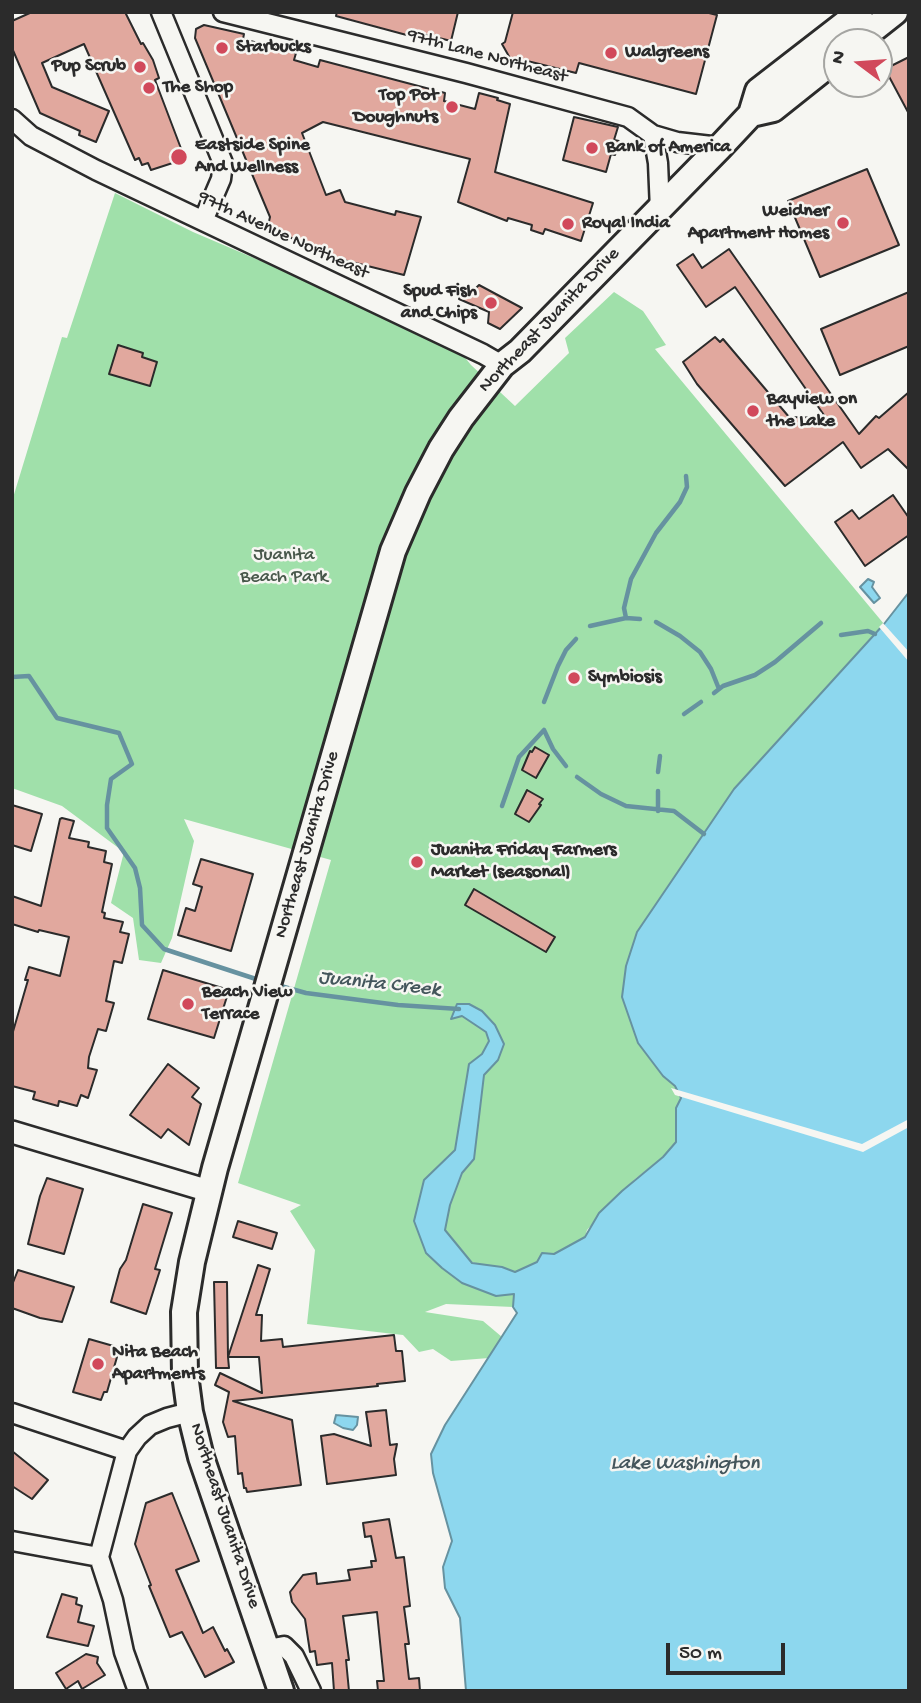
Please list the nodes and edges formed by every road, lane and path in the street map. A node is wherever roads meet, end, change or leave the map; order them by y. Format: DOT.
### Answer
graph roads {
  1 [pos="161,12"];
  2 [pos="223,12"];
  3 [pos="860,12"];
  4 [pos="895,12"];
  5 [pos="875,28"];
  6 [pos="823,69"];
  7 [pos="751,114"];
  8 [pos="12,119"];
  9 [pos="653,135"];
  10 [pos="720,147"];
  11 [pos="660,210"];
  12 [pos="203,221"];
  13 [pos="502,365"];
  14 [pos="12,1132"];
  15 [pos="209,1191"];
  16 [pos="190,1412"];
  17 [pos="12,1413"];
  18 [pos="127,1451"];
  19 [pos="12,1541"];
  20 [pos="99,1557"];
  21 [pos="268,1649"];
  22 [pos="138,1691"];
  23 [pos="281,1691"];
  24 [pos="311,1691"];
  1 -- 12 [label="street"];
  2 -- 9 [label="street, 97th Lane Northeast"];
  3 -- 7 [label="main road, Northeast Juanita Drive"];
  4 -- 5 [label="main road"];
  6 -- 7 [label="main road, Northeast Juanita Drive"];
  7 -- 10 [label="main road, Northeast Juanita Drive"];
  8 -- 12 [label="street, 97th Avenue Northeast"];
  9 -- 10 [label="street, 97th Lane Northeast"];
  9 -- 11 [label="street"];
  10 -- 11 [label="main road, Northeast Juanita Drive"];
  11 -- 13 [label="main road, Northeast Juanita Drive"];
  12 -- 13 [label="street, 97th Avenue Northeast"];
  13 -- 15 [label="main road, Northeast Juanita Drive"];
  14 -- 15 [label="street"];
  15 -- 16 [label="main road, Northeast Juanita Drive"];
  16 -- 18 [label="street"];
  16 -- 21 [label="main road, Northeast Juanita Drive"];
  17 -- 18 [label="street"];
  18 -- 20 [label="street"];
  19 -- 20 [label="street"];
  20 -- 22 [label="street"];
  21 -- 23 [label="main road, Northeast Juanita Drive"];
  21 -- 24 [label="street"];
}
